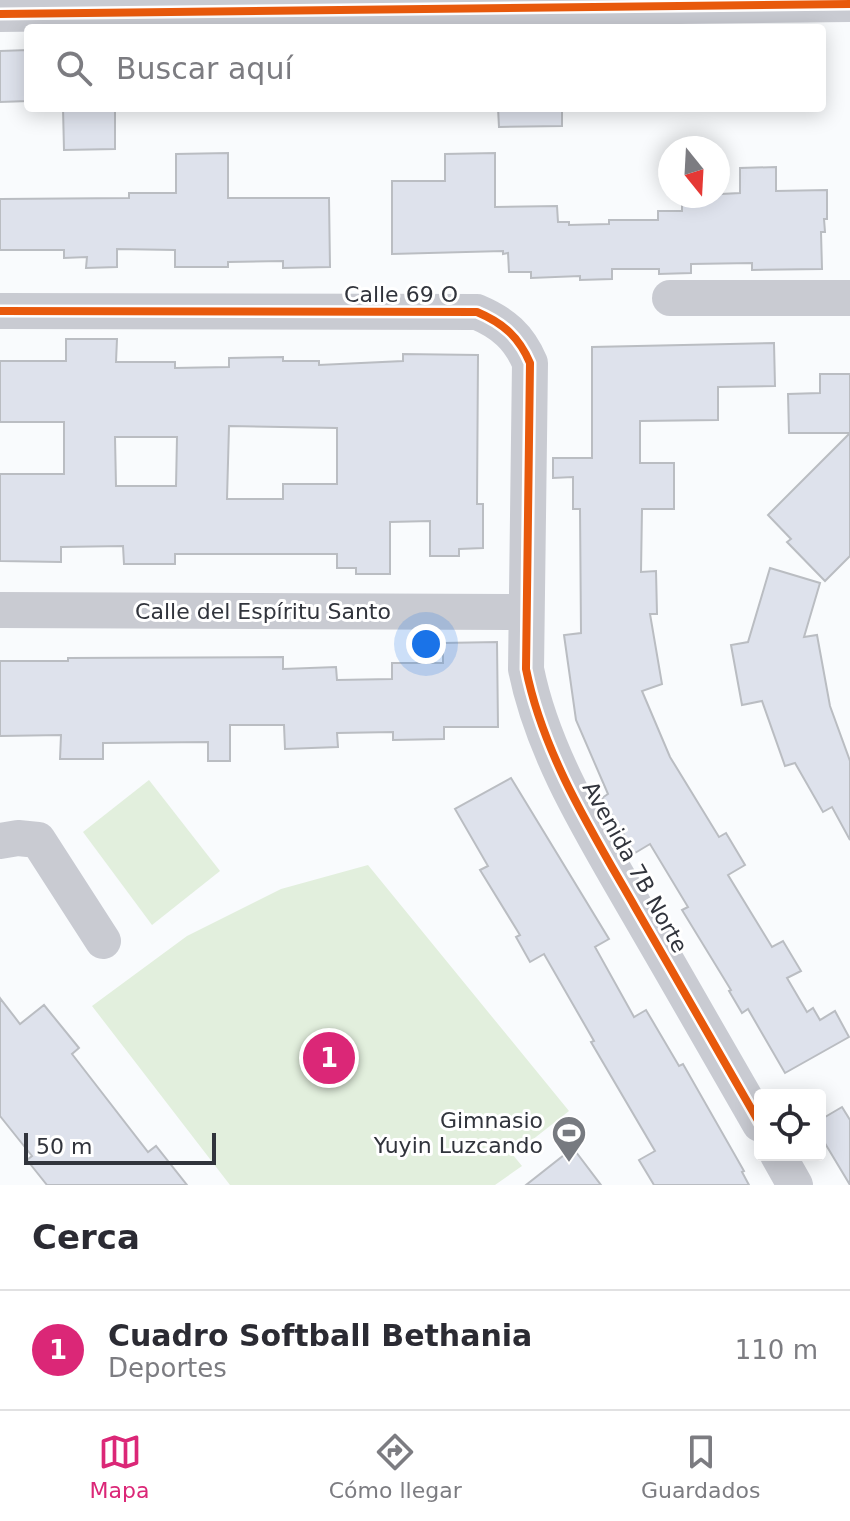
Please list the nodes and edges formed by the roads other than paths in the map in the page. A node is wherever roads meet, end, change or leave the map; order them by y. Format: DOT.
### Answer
graph roads {
  1 [pos="850,4"];
  2 [pos="0,14"];
  3 [pos="670,298"];
  4 [pos="850,298"];
  5 [pos="0,311"];
  6 [pos="0,610"];
  7 [pos="526,612"];
  8 [pos="0,841"];
  9 [pos="103,941"];
  10 [pos="754,1114"];
  11 [pos="781,1161"];
  12 [pos="795,1185"];
  1 -- 2 [label="street"];
  3 -- 4 [label="street"];
  5 -- 7 [label="street, Calle 69 O"];
  6 -- 7 [label="street, Calle del Espíritu Santo"];
  7 -- 10 [label="street, Avenida 7B Norte"];
  8 -- 9 [label="street"];
  11 -- 12 [label="street"];
}
